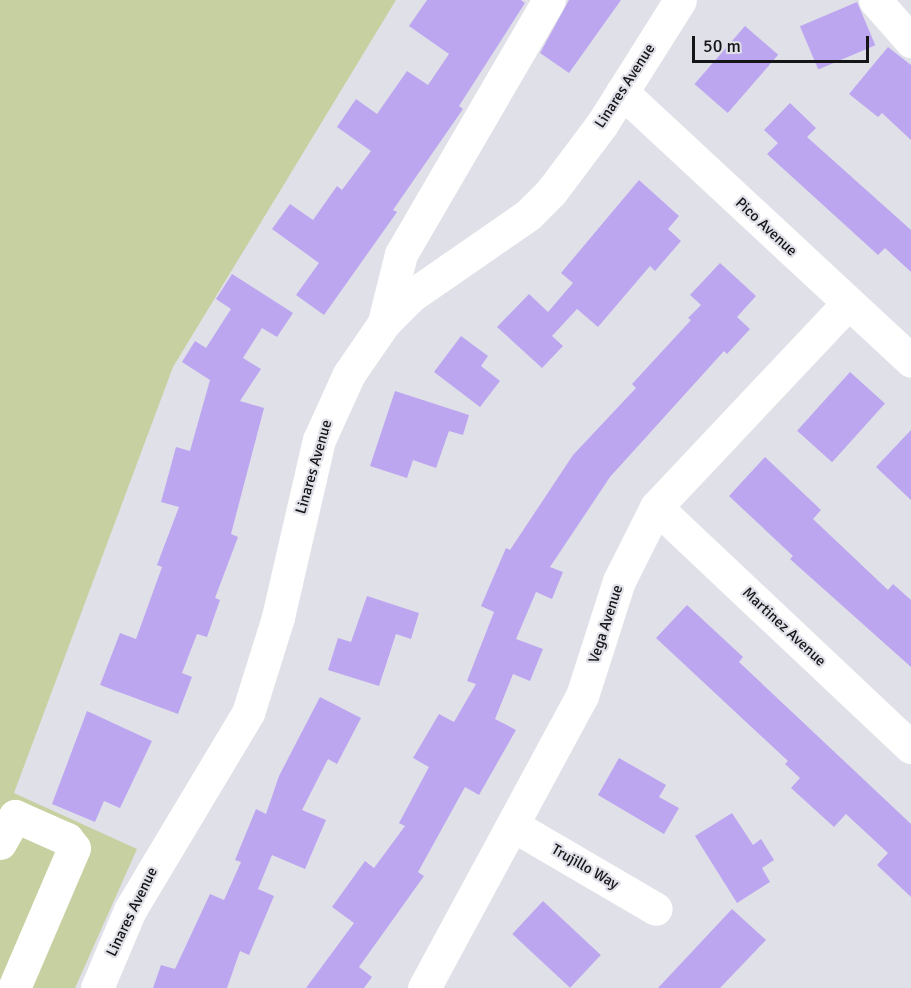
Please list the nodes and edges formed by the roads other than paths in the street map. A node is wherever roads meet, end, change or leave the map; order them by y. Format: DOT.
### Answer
graph roads {
  1 [pos="549,0"];
  2 [pos="680,0"];
  3 [pos="875,0"];
  4 [pos="911,41"];
  5 [pos="622,92"];
  6 [pos="848,303"];
  7 [pos="384,323"];
  8 [pos="911,361"];
  9 [pos="656,507"];
  10 [pos="911,747"];
  11 [pos="514,826"];
  12 [pos="0,843"];
  13 [pos="656,909"];
  14 [pos="12,973"];
  15 [pos="97,988"];
  16 [pos="424,988"];
  1 -- 7 [label="street"];
  2 -- 5 [label="street, Linares Avenue"];
  3 -- 4 [label="street"];
  5 -- 6 [label="street, Pico Avenue"];
  5 -- 7 [label="street, Linares Avenue"];
  6 -- 8 [label="street, Pico Avenue"];
  6 -- 9 [label="street, Vega Avenue"];
  7 -- 15 [label="street, Linares Avenue"];
  9 -- 10 [label="street, Martinez Avenue"];
  9 -- 11 [label="street, Vega Avenue"];
  11 -- 13 [label="street, Trujillo Way"];
  11 -- 16 [label="street, Vega Avenue"];
  12 -- 14 [label="street"];
}
